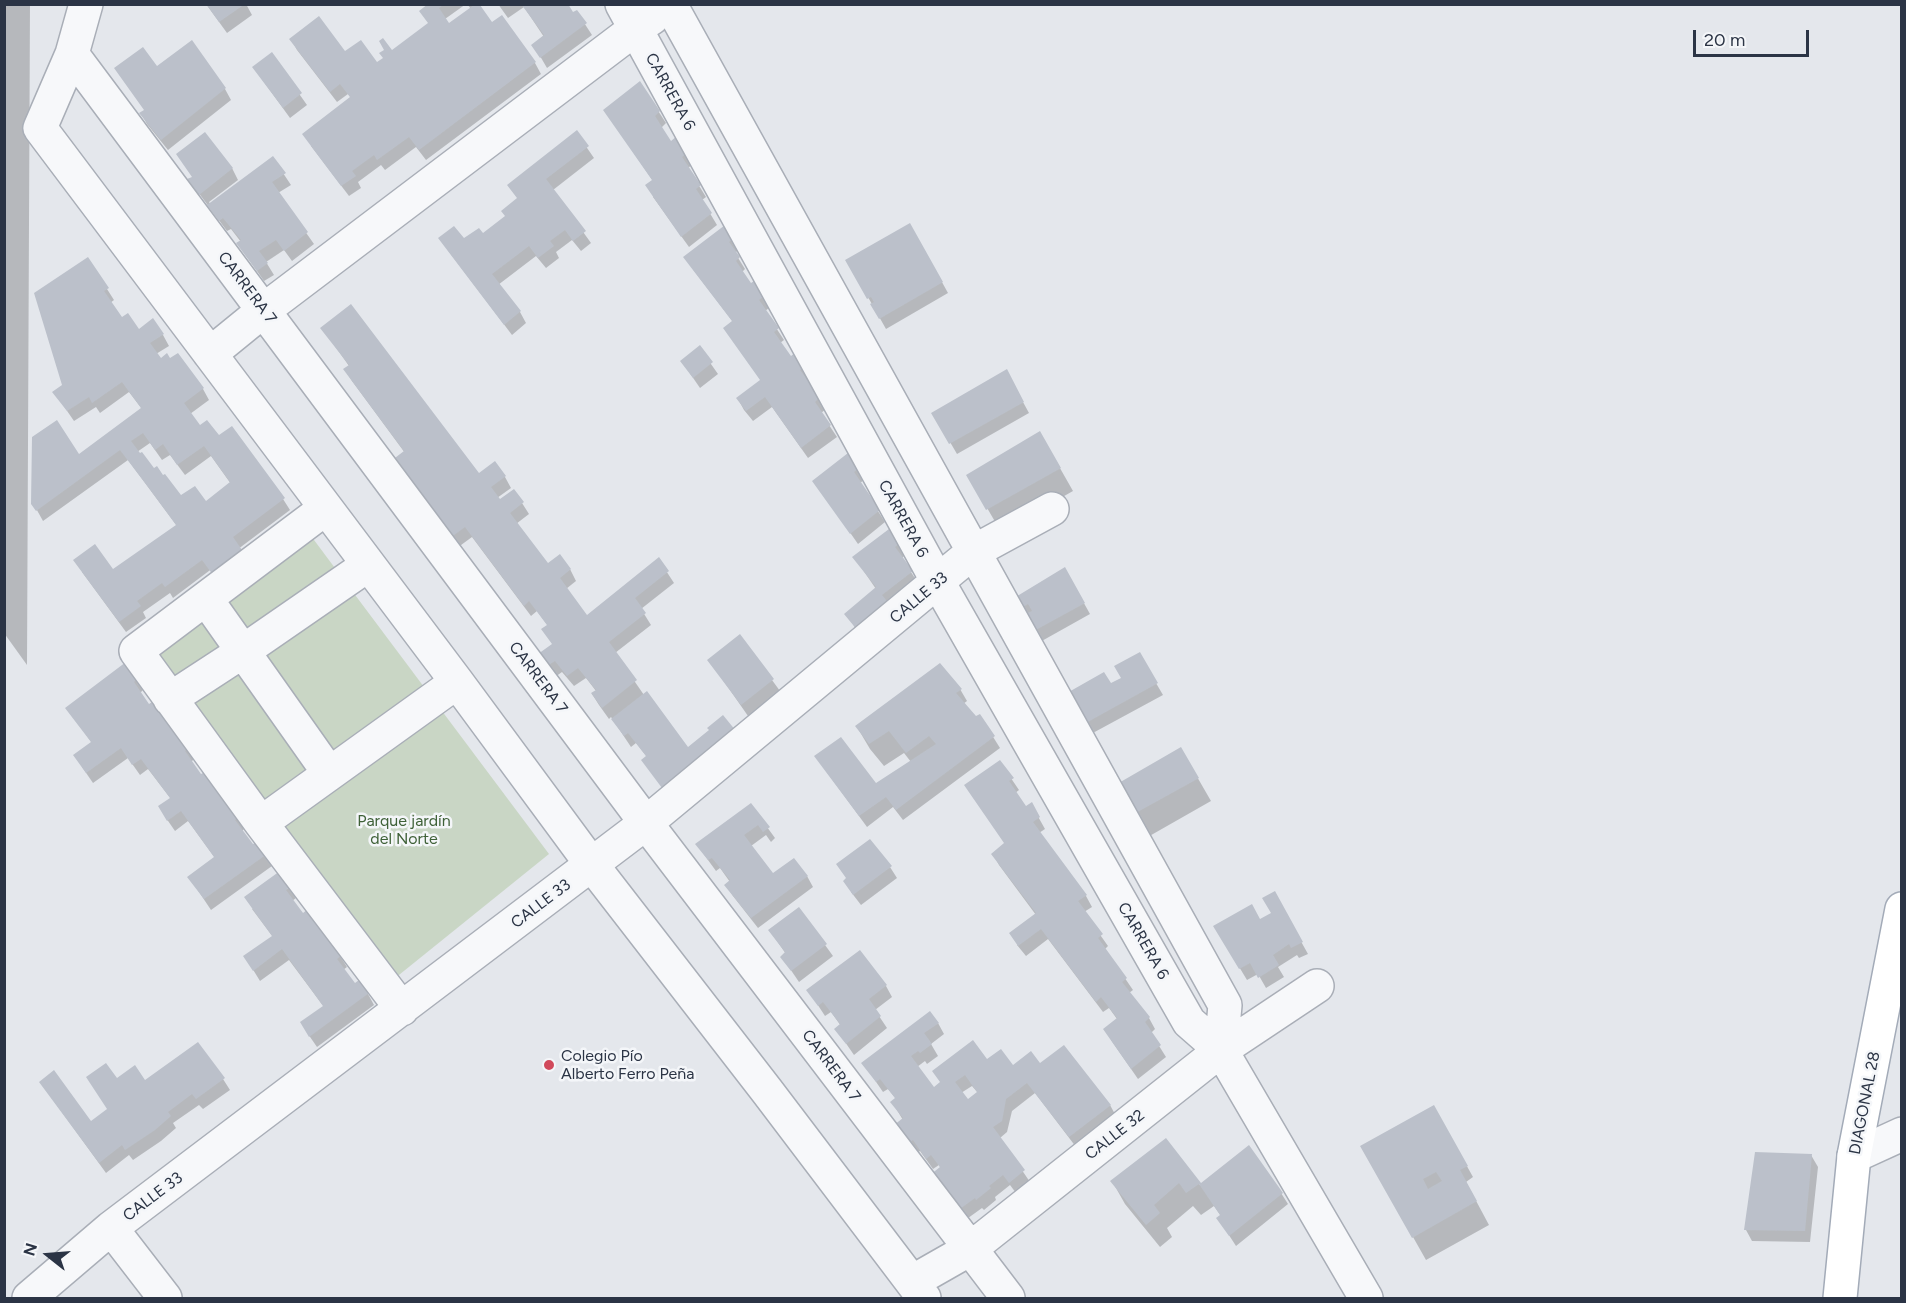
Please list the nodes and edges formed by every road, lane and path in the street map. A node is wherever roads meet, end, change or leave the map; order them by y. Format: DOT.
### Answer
graph roads {
  1 [pos="86,4"];
  2 [pos="671,5"];
  3 [pos="628,16"];
  4 [pos="72,54"];
  5 [pos="264,310"];
  6 [pos="210,354"];
  7 [pos="326,508"];
  8 [pos="1052,509"];
  9 [pos="974,552"];
  10 [pos="368,565"];
  11 [pos="938,582"];
  12 [pos="206,599"];
  13 [pos="242,652"];
  14 [pos="457,682"];
  15 [pos="170,699"];
  16 [pos="329,773"];
  17 [pos="261,823"];
  18 [pos="646,823"];
  19 [pos="592,865"];
  20 [pos="1902,909"];
  21 [pos="1317,986"];
  22 [pos="402,1009"];
  23 [pos="1221,1050"];
  24 [pos="1902,1134"];
  25 [pos="1854,1156"];
  26 [pos="111,1228"];
  27 [pos="970,1250"];
  28 [pos="918,1290"];
  29 [pos="29,1299"];
  30 [pos="165,1299"];
  31 [pos="1008,1299"];
  32 [pos="1366,1299"];
  33 [pos="1840,1299"];
  1 -- 4 [label="street"];
  2 -- 3 [label="street"];
  2 -- 9 [label="street"];
  3 -- 5 [label="street"];
  3 -- 11 [label="street, CARRERA 6"];
  4 -- 5 [label="street, CARRERA 7"];
  4 -- 6 [label="street"];
  5 -- 6 [label="street"];
  5 -- 18 [label="street, CARRERA 7"];
  6 -- 7 [label="street"];
  7 -- 10 [label="street"];
  7 -- 12 [label="street"];
  8 -- 9 [label="street, CALLE 33"];
  9 -- 11 [label="street, CALLE 33"];
  9 -- 23 [label="street"];
  10 -- 13 [label="street"];
  10 -- 14 [label="street"];
  11 -- 18 [label="street, CALLE 33"];
  11 -- 23 [label="street, CARRERA 6"];
  12 -- 13 [label="street"];
  12 -- 15 [label="street"];
  13 -- 15 [label="street"];
  13 -- 16 [label="street"];
  14 -- 16 [label="street"];
  14 -- 19 [label="street"];
  15 -- 17 [label="street"];
  16 -- 17 [label="street"];
  17 -- 22 [label="street"];
  18 -- 19 [label="street, CALLE 33"];
  18 -- 27 [label="street, CARRERA 7"];
  19 -- 22 [label="street, CALLE 33"];
  19 -- 28 [label="street"];
  20 -- 25 [label="main road, DIAGONAL 28"];
  21 -- 23 [label="street, CALLE 32"];
  22 -- 26 [label="street, CALLE 33"];
  23 -- 27 [label="street, CALLE 32"];
  23 -- 32 [label="street, CARRERA 6"];
  24 -- 25 [label="street"];
  25 -- 33 [label="main road, DIAGONAL 28"];
  26 -- 29 [label="street, CALLE 33"];
  26 -- 30 [label="street"];
  27 -- 28 [label="street, CALLE 32"];
  27 -- 31 [label="street, CARRERA 7"];
}
